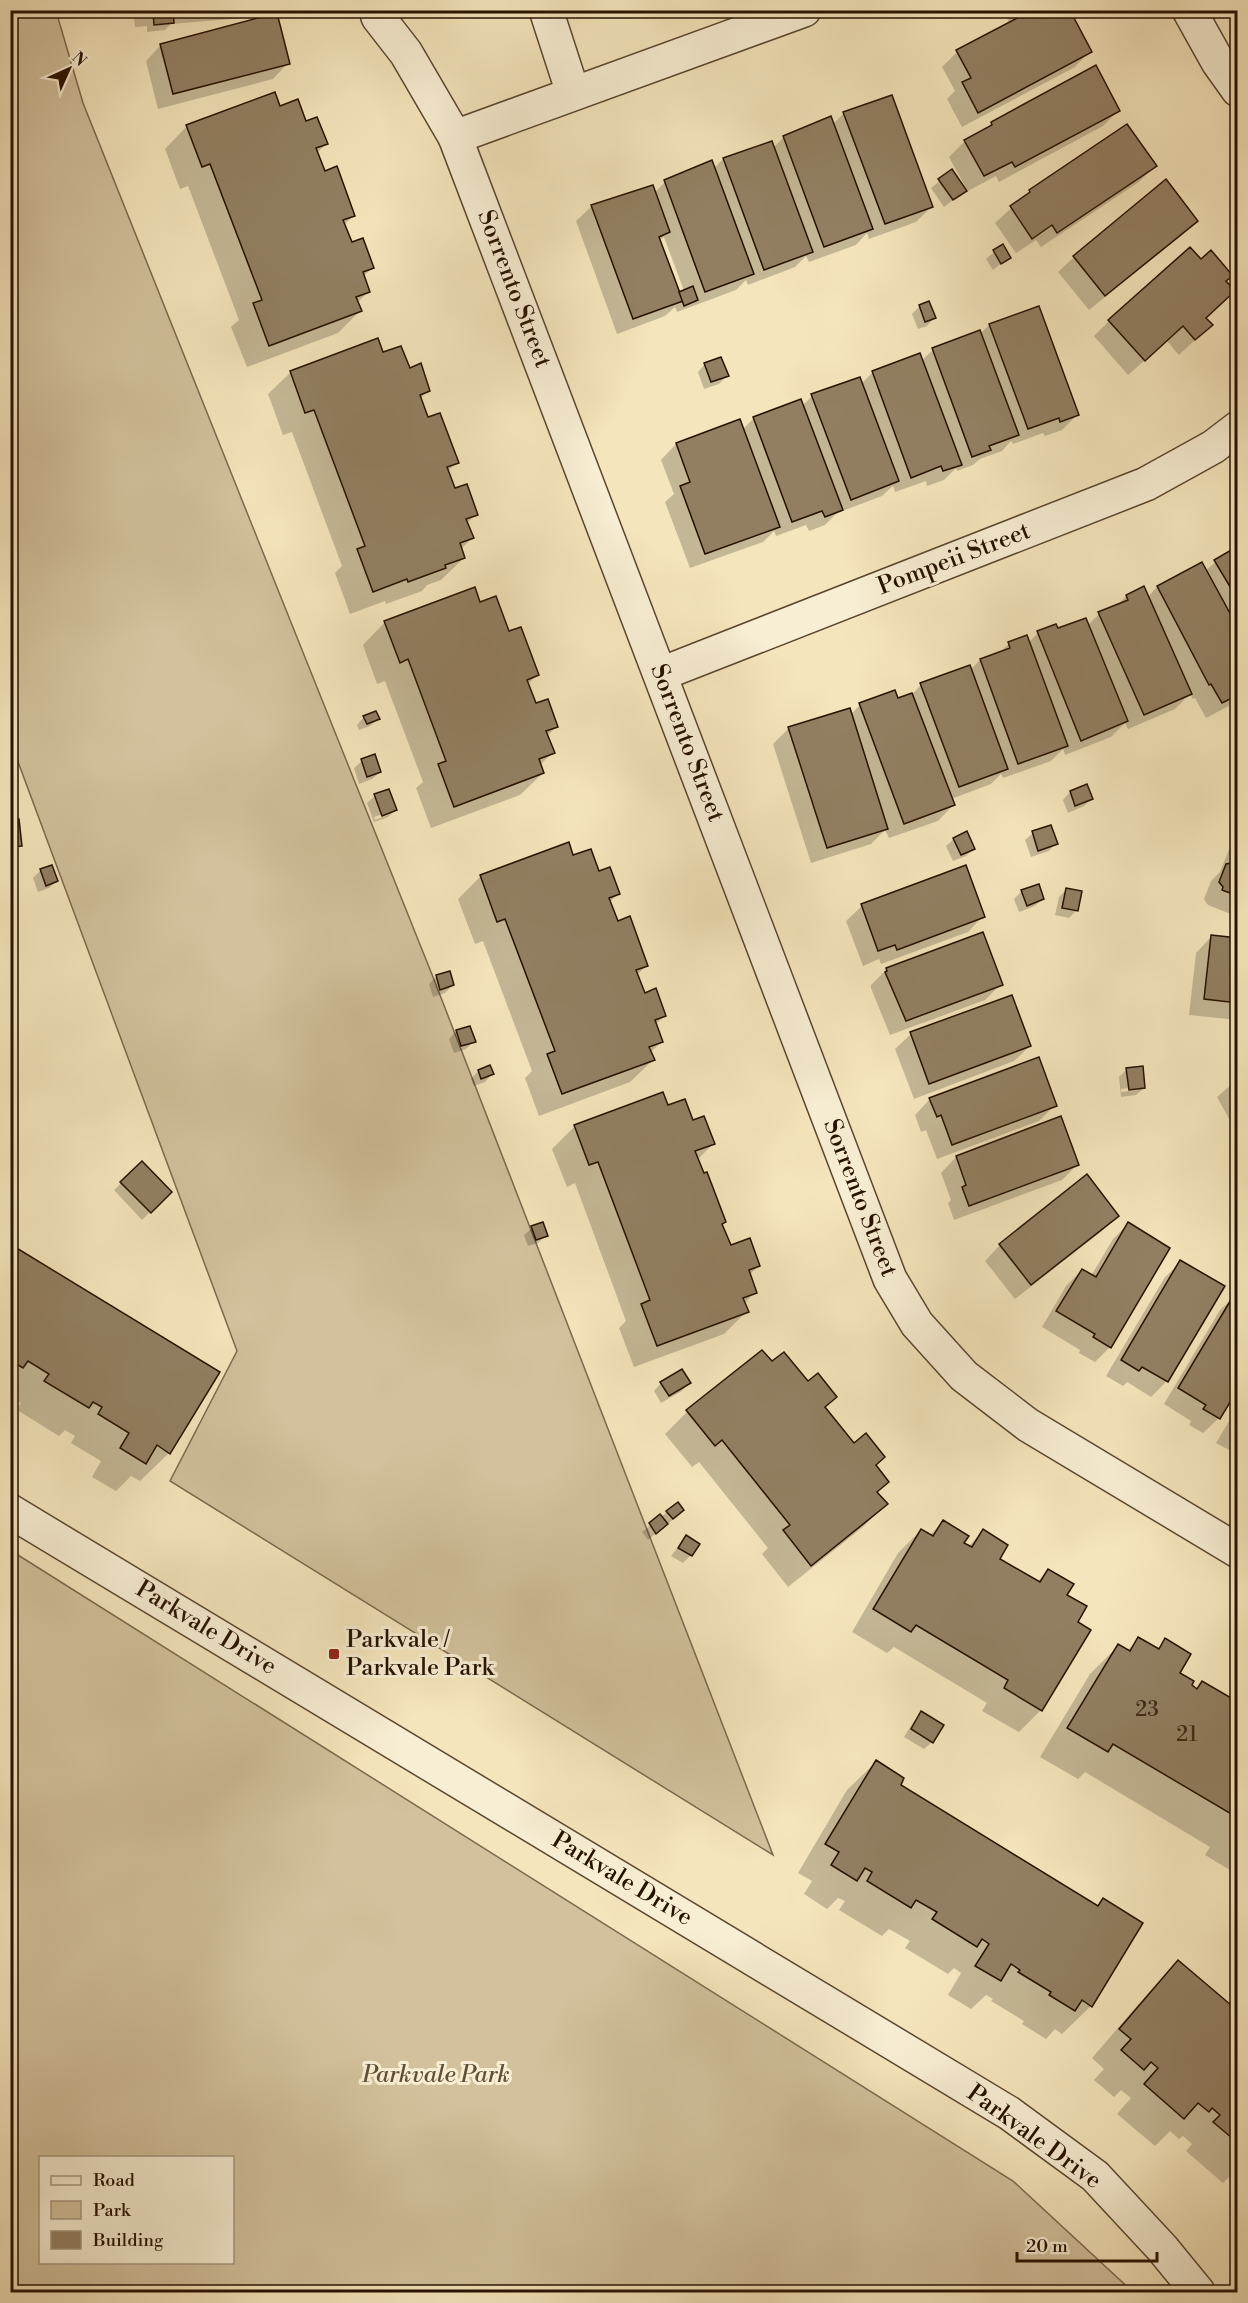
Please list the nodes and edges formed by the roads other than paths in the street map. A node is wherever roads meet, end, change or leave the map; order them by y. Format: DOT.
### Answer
graph roads {
  1 [pos="376,10"];
  2 [pos="546,10"];
  3 [pos="804,10"];
  4 [pos="1189,10"];
  5 [pos="1238,90"];
  6 [pos="573,93"];
  7 [pos="455,137"];
  8 [pos="1238,428"];
  9 [pos="661,674"];
  10 [pos="10,1511"];
  11 [pos="1238,1551"];
  12 [pos="1198,2292"];
  1 -- 7 [label="street, Sorrento Street"];
  2 -- 6 [label="street"];
  3 -- 6 [label="street"];
  4 -- 5 [label="street"];
  6 -- 7 [label="street"];
  7 -- 9 [label="street, Sorrento Street"];
  8 -- 9 [label="street, Pompeii Street"];
  9 -- 11 [label="street, Sorrento Street"];
  10 -- 12 [label="street, Parkvale Drive"];
}
